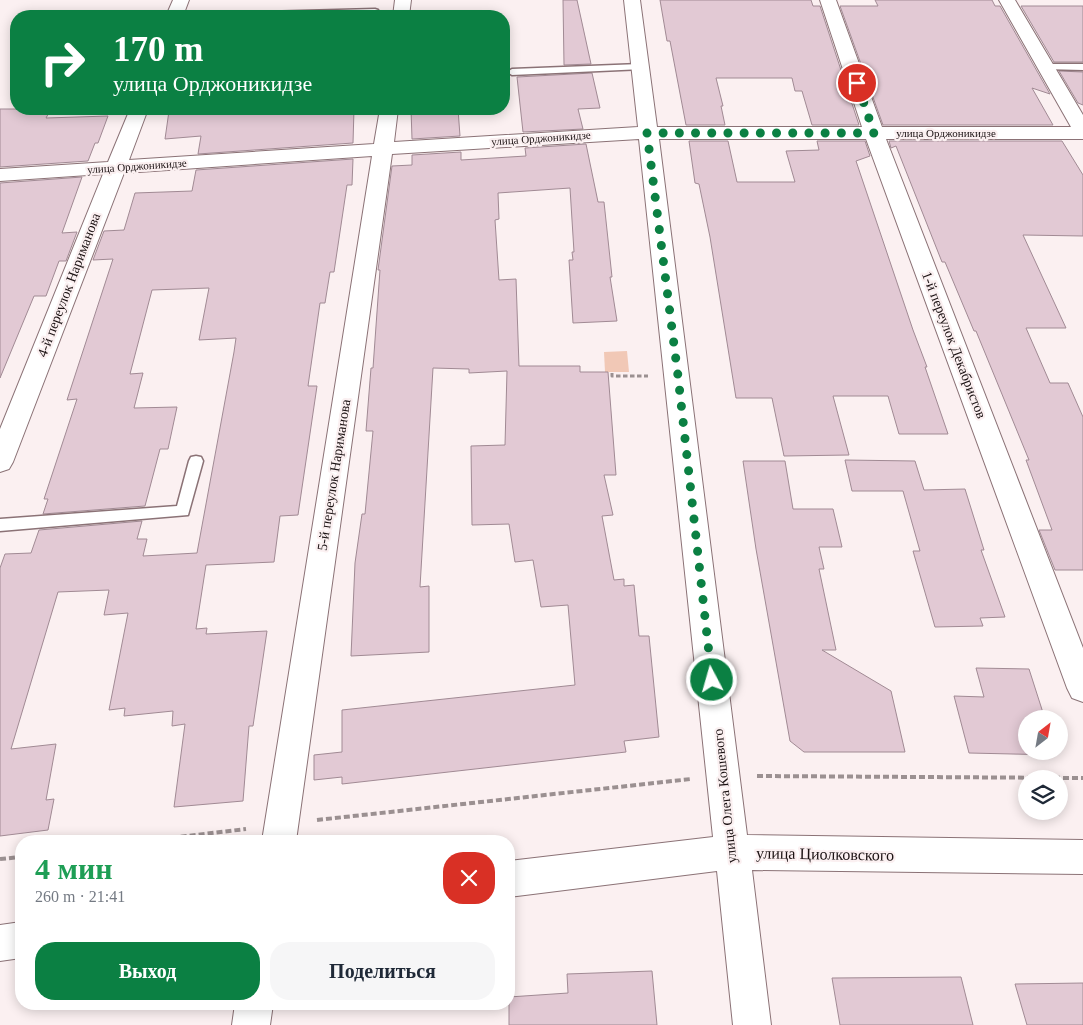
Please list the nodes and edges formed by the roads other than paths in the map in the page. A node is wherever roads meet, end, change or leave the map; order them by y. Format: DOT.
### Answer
graph roads {
  1 [pos="632,0"];
  2 [pos="828,0"];
  3 [pos="1007,0"];
  4 [pos="640,67"];
  5 [pos="1046,67"];
  6 [pos="1083,67"];
  7 [pos="512,72"];
  8 [pos="137,115"];
  9 [pos="388,115"];
  10 [pos="1083,132"];
  11 [pos="647,133"];
  12 [pos="874,133"];
  13 [pos="383,149"];
  14 [pos="116,167"];
  15 [pos="0,175"];
  16 [pos="196,461"];
  17 [pos="0,462"];
  18 [pos="0,525"];
  19 [pos="1083,688"];
  20 [pos="280,833"];
  21 [pos="732,852"];
  22 [pos="1083,857"];
  23 [pos="515,878"];
  24 [pos="15,941"];
  25 [pos="0,943"];
  26 [pos="253,1010"];
  27 [pos="251,1025"];
  28 [pos="752,1025"];
  1 -- 4 [label="street, улица Олега Кошевого"];
  2 -- 12 [label="street, 1-й переулок Декабристов"];
  3 -- 5 [label="street"];
  4 -- 7 [label="lane"];
  4 -- 11 [label="street, улица Олега Кошевого"];
  5 -- 6 [label="lane"];
  5 -- 10 [label="street"];
  8 -- 14 [label="street, 4-й переулок Нариманова"];
  9 -- 13 [label="street, 5-й переулок Нариманова"];
  10 -- 12 [label="street, улица Орджоникидзе"];
  11 -- 12 [label="street, улица Орджоникидзе"];
  11 -- 13 [label="street, улица Орджоникидзе"];
  11 -- 21 [label="street, улица Олега Кошевого"];
  12 -- 19 [label="street, 1-й переулок Декабристов"];
  13 -- 14 [label="street, улица Орджоникидзе"];
  13 -- 20 [label="street, 5-й переулок Нариманова"];
  14 -- 15 [label="street, улица Орджоникидзе"];
  14 -- 17 [label="street, 4-й переулок Нариманова"];
  16 -- 18 [label="lane"];
  21 -- 22 [label="street, улица Циолковского"];
  21 -- 23 [label="street, улица Циолковского"];
  21 -- 28 [label="street, улица Олега Кошевого"];
  24 -- 25 [label="street"];
  26 -- 27 [label="street"];
}
